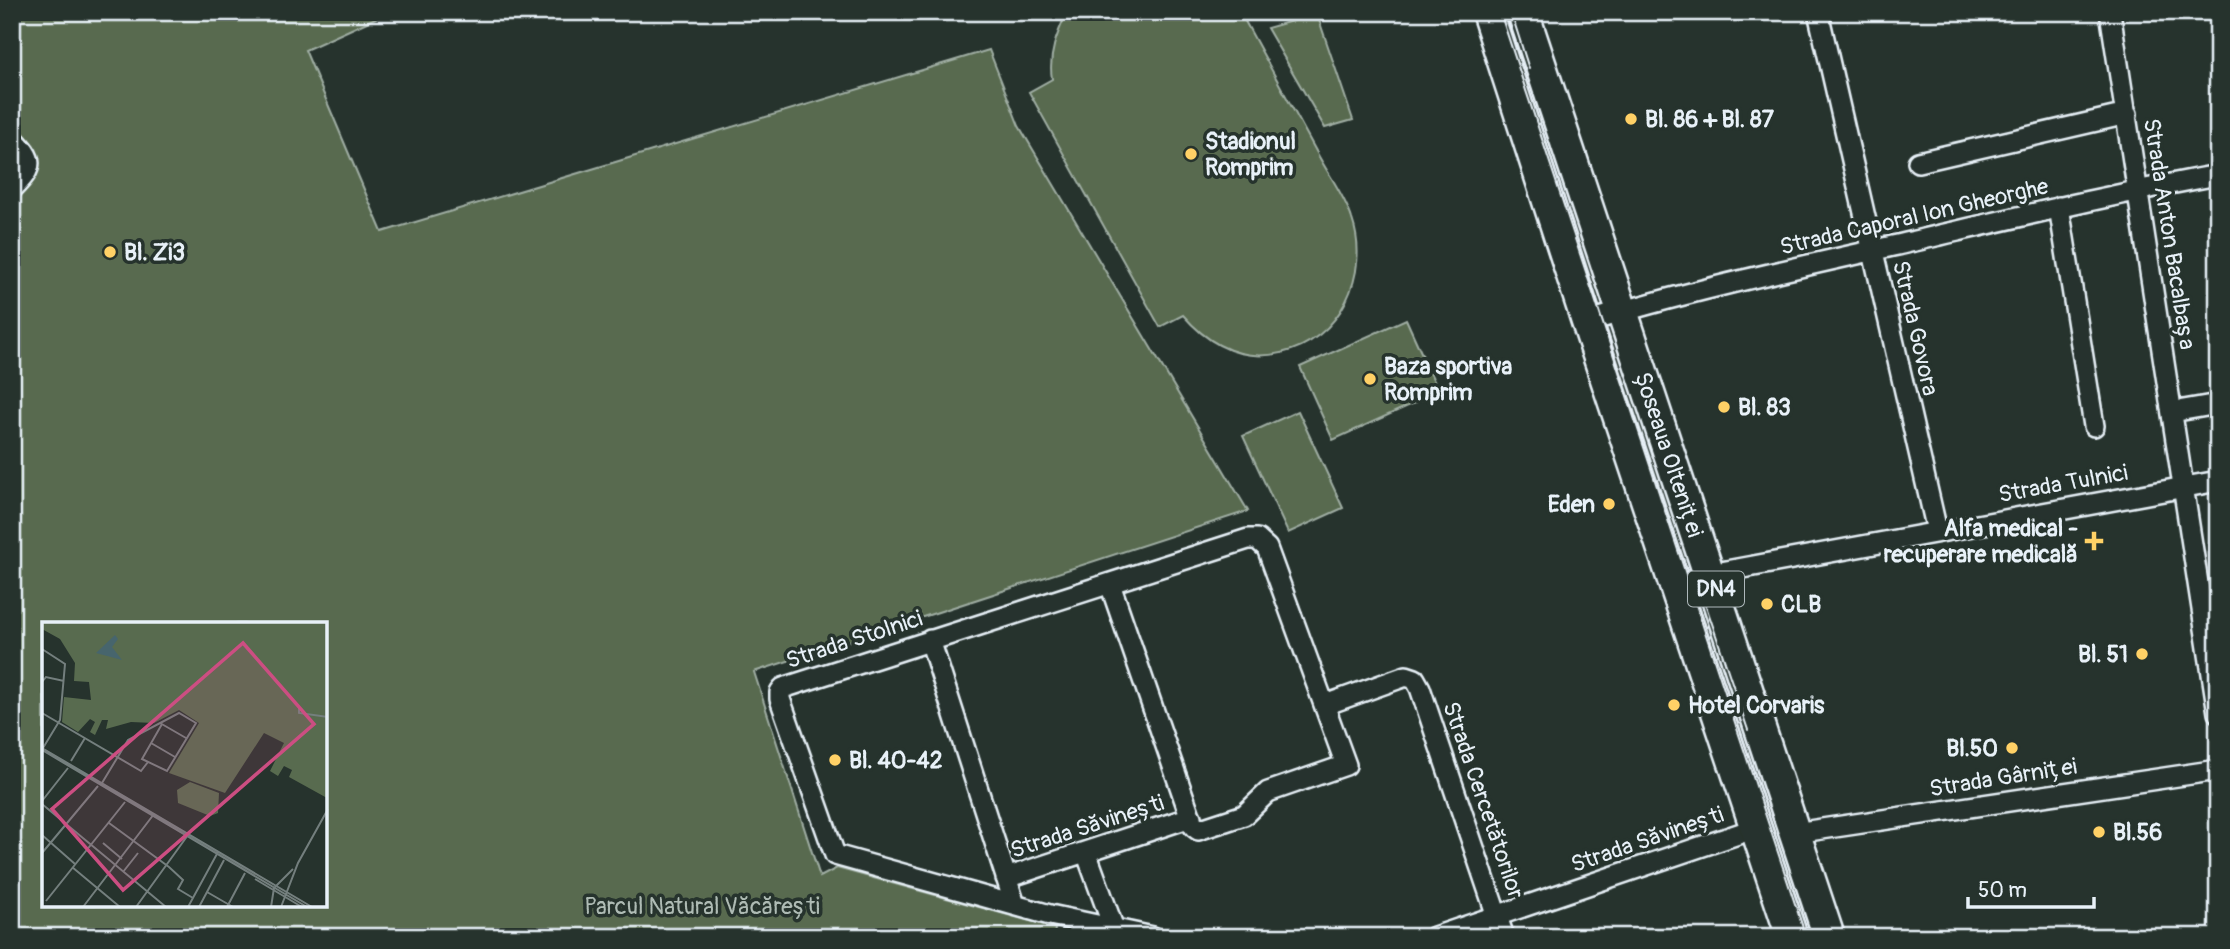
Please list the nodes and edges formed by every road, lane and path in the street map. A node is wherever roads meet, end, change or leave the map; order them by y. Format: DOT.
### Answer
graph roads {
  1 [pos="1487,12"];
  2 [pos="1523,12"];
  3 [pos="1818,12"];
  4 [pos="2110,12"];
  5 [pos="2127,114"];
  6 [pos="12,137"];
  7 [pos="1918,162"];
  8 [pos="2218,175"];
  9 [pos="12,189"];
  10 [pos="2139,191"];
  11 [pos="2059,207"];
  12 [pos="1873,250"];
  13 [pos="1622,312"];
  14 [pos="1587,323"];
  15 [pos="2218,404"];
  16 [pos="2172,412"];
  17 [pos="2094,426"];
  18 [pos="2218,481"];
  19 [pos="2183,486"];
  20 [pos="1937,531"];
  21 [pos="1710,574"];
  22 [pos="1110,584"];
  23 [pos="930,640"];
  24 [pos="1325,705"];
  25 [pos="2218,713"];
  26 [pos="2218,770"];
  27 [pos="1191,817"];
  28 [pos="1756,828"];
  29 [pos="1795,833"];
  30 [pos="1086,852"];
  31 [pos="1006,878"];
  32 [pos="1015,905"];
  33 [pos="1497,915"];
  34 [pos="1114,929"];
  35 [pos="1153,937"];
  36 [pos="1434,937"];
  37 [pos="1504,937"];
  38 [pos="1792,937"];
  39 [pos="1829,937"];
  1 -- 14 [label="main road, Șoseaua Olteniței / DN4"];
  2 -- 13 [label="main road, Șoseaua Olteniței / DN4"];
  3 -- 12 [label="street, Strada Govora"];
  4 -- 5 [label="street, Strada Anton Bacalbașa"];
  5 -- 7 [label="street"];
  5 -- 10 [label="street, Strada Anton Bacalbașa"];
  6 -- 9 [label="street"];
  8 -- 10 [label="street, Strada Caporal Ion Gheorghe"];
  10 -- 11 [label="street, Strada Caporal Ion Gheorghe"];
  10 -- 16 [label="street, Strada Anton Bacalbașa"];
  11 -- 12 [label="street, Strada Caporal Ion Gheorghe"];
  11 -- 17 [label="street"];
  12 -- 13 [label="street, Strada Caporal Ion Gheorghe"];
  12 -- 20 [label="street, Strada Govora"];
  13 -- 14 [label="street, Strada Caporal Ion Gheorghe"];
  13 -- 21 [label="main road, Șoseaua Olteniței / DN4"];
  14 -- 28 [label="main road, Șoseaua Olteniței / DN4"];
  15 -- 16 [label="street"];
  16 -- 19 [label="street, Strada Anton Bacalbașa"];
  18 -- 19 [label="street, Strada Tulnici"];
  19 -- 20 [label="street, Strada Tulnici"];
  19 -- 25 [label="street, Strada Anton Bacalbașa"];
  20 -- 21 [label="street, Strada Tulnici"];
  21 -- 29 [label="main road, Șoseaua Olteniței / DN4"];
  22 -- 23 [label="street, Strada Stolnici"];
  22 -- 24 [label="street, Strada Stolnici"];
  22 -- 27 [label="street"];
  23 -- 31 [label="street"];
  23 -- 32 [label="street, Strada Stolnici"];
  24 -- 27 [label="street, Strada Săvinești"];
  24 -- 33 [label="street, Strada Cercetătorilor"];
  26 -- 29 [label="street, Strada Gârniței"];
  27 -- 30 [label="street, Strada Săvinești"];
  28 -- 33 [label="street, Strada Săvinești"];
  28 -- 38 [label="main road, Șoseaua Olteniței"];
  29 -- 39 [label="main road, Șoseaua Olteniței / DN4"];
  30 -- 31 [label="street, Strada Săvinești"];
  30 -- 34 [label="street"];
  31 -- 32 [label="street"];
  32 -- 34 [label="street"];
  33 -- 36 [label="street, Strada Săvinești"];
  33 -- 37 [label="street, Strada Cercetătorilor"];
  34 -- 35 [label="street"];
}
